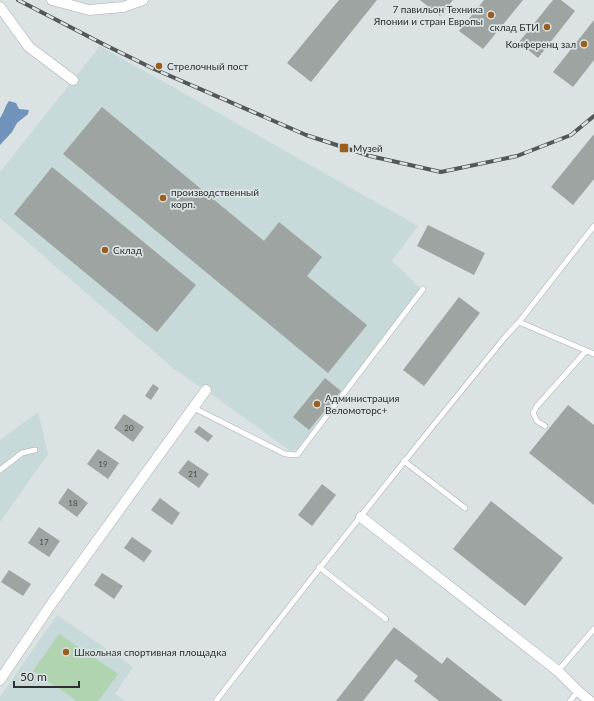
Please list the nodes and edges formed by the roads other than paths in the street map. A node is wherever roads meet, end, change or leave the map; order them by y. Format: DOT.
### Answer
graph roads {
  1 [pos="52,0"];
  2 [pos="143,0"];
  3 [pos="0,7"];
  4 [pos="73,80"];
  5 [pos="594,226"];
  6 [pos="423,289"];
  7 [pos="519,322"];
  8 [pos="586,351"];
  9 [pos="594,354"];
  10 [pos="206,390"];
  11 [pos="194,408"];
  12 [pos="545,426"];
  13 [pos="35,450"];
  14 [pos="404,461"];
  15 [pos="0,470"];
  16 [pos="465,508"];
  17 [pos="361,517"];
  18 [pos="319,567"];
  19 [pos="386,619"];
  20 [pos="594,629"];
  21 [pos="558,671"];
  22 [pos="0,680"];
  23 [pos="578,691"];
  24 [pos="216,701"];
  25 [pos="570,701"];
  26 [pos="590,701"];
  1 -- 2 [label="street"];
  3 -- 4 [label="street"];
  5 -- 7 [label="lane"];
  6 -- 11 [label="lane"];
  7 -- 8 [label="lane"];
  7 -- 14 [label="lane"];
  8 -- 9 [label="lane"];
  8 -- 12 [label="lane"];
  10 -- 11 [label="street"];
  11 -- 22 [label="street"];
  13 -- 15 [label="lane"];
  14 -- 16 [label="lane"];
  14 -- 17 [label="lane"];
  17 -- 18 [label="lane"];
  17 -- 21 [label="street"];
  18 -- 19 [label="lane"];
  18 -- 24 [label="lane"];
  20 -- 21 [label="lane"];
  21 -- 23 [label="street"];
  23 -- 25 [label="lane"];
  23 -- 26 [label="street"];
}
